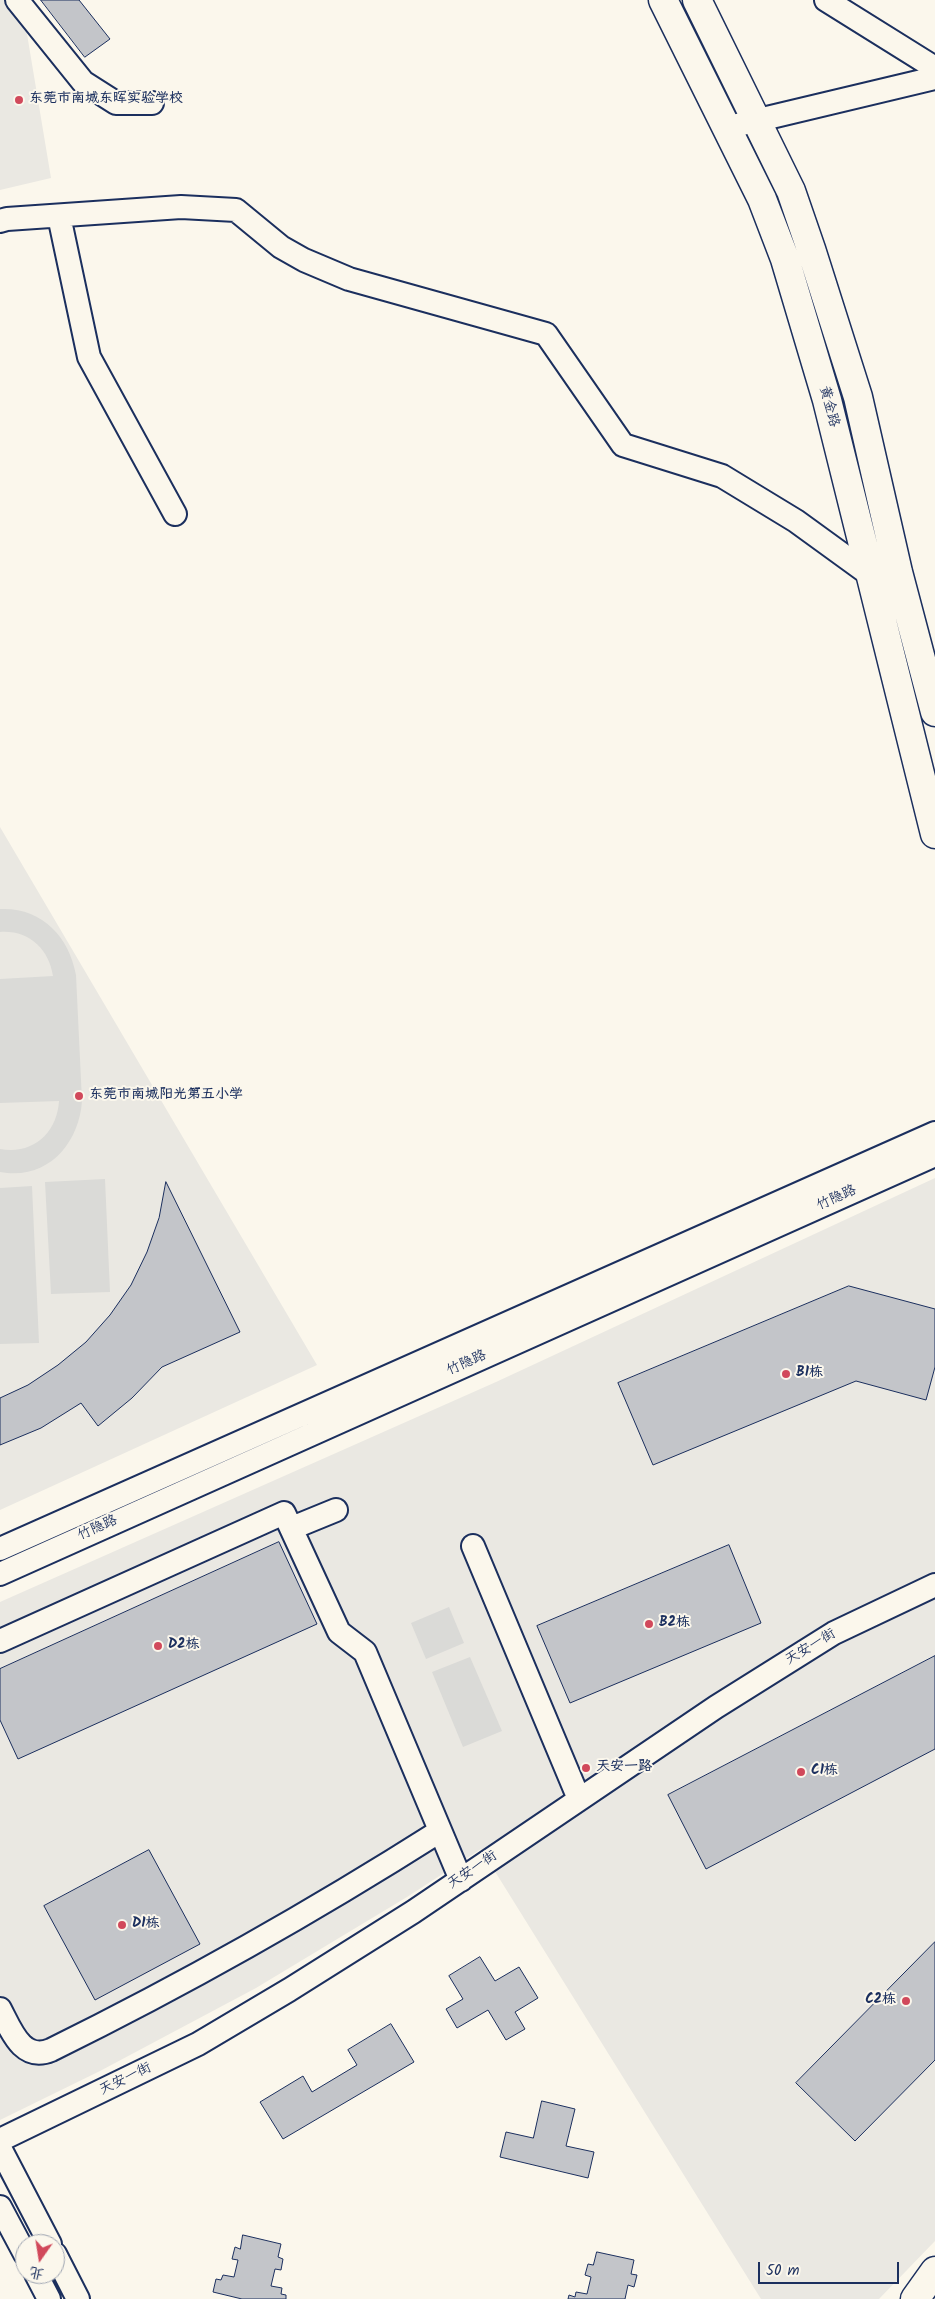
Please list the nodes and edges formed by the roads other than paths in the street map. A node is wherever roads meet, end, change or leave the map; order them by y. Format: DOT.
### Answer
graph roads {
  1 [pos="17,0"];
  2 [pos="662,0"];
  3 [pos="697,0"];
  4 [pos="826,0"];
  5 [pos="935,68"];
  6 [pos="935,78"];
  7 [pos="152,103"];
  8 [pos="756,120"];
  9 [pos="725,128"];
  10 [pos="59,216"];
  11 [pos="0,221"];
  12 [pos="175,514"];
  13 [pos="869,574"];
  14 [pos="935,712"];
  15 [pos="935,834"];
  16 [pos="935,1121"];
  17 [pos="935,1133"];
  18 [pos="935,1155"];
  19 [pos="904,1158"];
  20 [pos="935,1168"];
  21 [pos="336,1510"];
  22 [pos="292,1528"];
  23 [pos="473,1546"];
  24 [pos="0,1549"];
  25 [pos="0,1574"];
  26 [pos="935,1585"];
  27 [pos="0,1640"];
  28 [pos="579,1799"];
  29 [pos="440,1831"];
  30 [pos="461,1880"];
  31 [pos="0,2009"];
  32 [pos="0,2140"];
  33 [pos="0,2148"];
  34 [pos="0,2207"];
  35 [pos="45,2234"];
  36 [pos="15,2235"];
  37 [pos="935,2271"];
  38 [pos="65,2274"];
  39 [pos="41,2284"];
  40 [pos="49,2299"];
  41 [pos="78,2299"];
  42 [pos="915,2299"];
  1 -- 7 [label="street"];
  2 -- 9 [label="main road, 黄金路"];
  3 -- 8 [label="main road"];
  4 -- 5 [label="street"];
  6 -- 8 [label="street"];
  8 -- 9 [label="street"];
  8 -- 14 [label="main road"];
  9 -- 13 [label="main road, 黄金路"];
  10 -- 11 [label="street"];
  10 -- 12 [label="street"];
  10 -- 13 [label="street"];
  13 -- 15 [label="main road, 黄金路"];
  16 -- 19 [label="street"];
  17 -- 19 [label="street, 竹隐路"];
  18 -- 19 [label="street, 竹隐路"];
  19 -- 20 [label="street"];
  19 -- 24 [label="street, 竹隐路"];
  19 -- 25 [label="street, 竹隐路"];
  21 -- 22 [label="street"];
  22 -- 27 [label="street"];
  22 -- 29 [label="street"];
  23 -- 28 [label="street"];
  26 -- 28 [label="street, 天安一街"];
  28 -- 30 [label="street, 天安一街"];
  29 -- 30 [label="street"];
  29 -- 31 [label="street"];
  30 -- 32 [label="street, 天安一街"];
  33 -- 35 [label="street"];
  34 -- 36 [label="street"];
  37 -- 42 [label="main road"];
  38 -- 41 [label="street"];
  39 -- 40 [label="street"];
}
